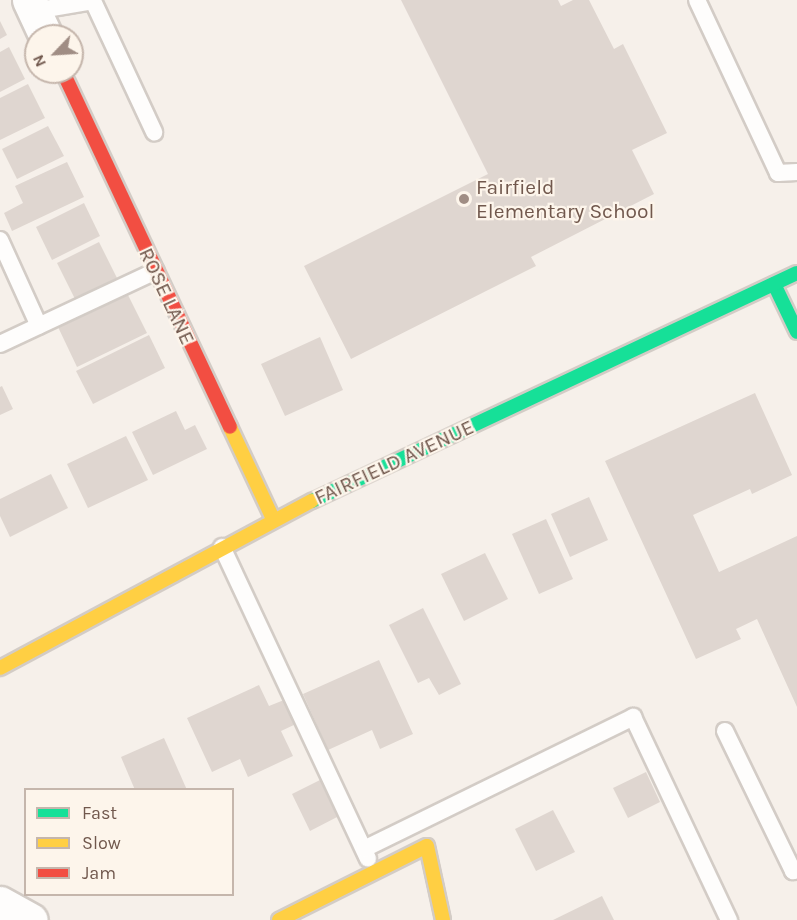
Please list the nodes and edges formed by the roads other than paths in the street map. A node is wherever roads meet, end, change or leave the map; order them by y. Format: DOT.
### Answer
graph roads {
  1 [pos="697,0"];
  2 [pos="36,16"];
  3 [pos="69,84"];
  4 [pos="154,132"];
  5 [pos="797,172"];
  6 [pos="0,240"];
  7 [pos="156,271"];
  8 [pos="797,273"];
  9 [pos="774,284"];
  10 [pos="39,326"];
  11 [pos="797,332"];
  12 [pos="0,344"];
  13 [pos="273,519"];
  14 [pos="222,547"];
  15 [pos="0,668"];
  16 [pos="725,730"];
  17 [pos="364,849"];
  18 [pos="797,869"];
  19 [pos="375,873"];
  20 [pos="0,903"];
  21 [pos="31,920"];
  22 [pos="279,920"];
  23 [pos="443,920"];
  24 [pos="729,920"];
  1 -- 5 [label="lane"];
  2 -- 4 [label="lane"];
  3 -- 7 [label="main road, ROSE LANE"];
  6 -- 10 [label="lane"];
  7 -- 10 [label="lane"];
  7 -- 13 [label="main road, ROSE LANE"];
  8 -- 9 [label="main road, FAIRFIELD AVENUE"];
  9 -- 11 [label="main road"];
  9 -- 13 [label="main road, FAIRFIELD AVENUE"];
  10 -- 12 [label="lane"];
  13 -- 14 [label="main road, FAIRFIELD AVENUE"];
  14 -- 15 [label="main road, FAIRFIELD AVENUE"];
  14 -- 17 [label="lane"];
  16 -- 18 [label="lane"];
  17 -- 19 [label="lane"];
  17 -- 24 [label="lane"];
  19 -- 22 [label="main road"];
  19 -- 23 [label="main road"];
  20 -- 21 [label="street"];
}
